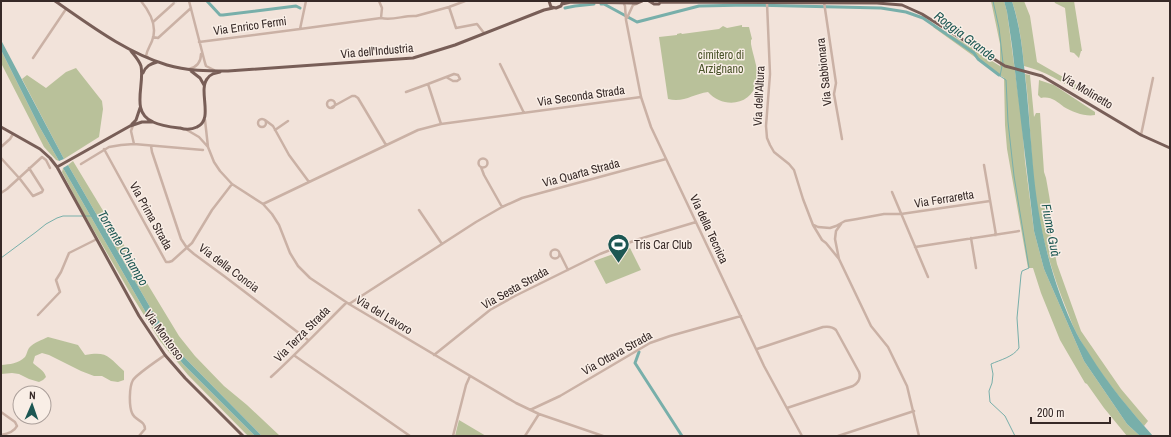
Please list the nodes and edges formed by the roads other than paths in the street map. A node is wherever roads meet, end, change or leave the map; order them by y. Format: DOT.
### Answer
graph roads {
  1 [pos="54,1"];
  2 [pos="141,1"];
  3 [pos="189,1"];
  4 [pos="306,1"];
  5 [pos="379,1"];
  6 [pos="465,1"];
  7 [pos="642,1"];
  8 [pos="649,1"];
  9 [pos="675,1"];
  10 [pos="548,2"];
  11 [pos="623,2"];
  12 [pos="661,2"];
  13 [pos="762,2"];
  14 [pos="767,2"];
  15 [pos="562,3"];
  16 [pos="637,3"];
  17 [pos="824,3"];
  18 [pos="173,4"];
  19 [pos="449,7"];
  20 [pos="191,8"];
  21 [pos="553,8"];
  22 [pos="66,9"];
  23 [pos="544,10"];
  24 [pos="381,18"];
  25 [pos="626,20"];
  26 [pos="153,22"];
  27 [pos="300,29"];
  28 [pos="484,33"];
  29 [pos="153,37"];
  30 [pos="199,42"];
  31 [pos="130,50"];
  32 [pos="202,52"];
  33 [pos="32,58"];
  34 [pos="152,59"];
  35 [pos="157,62"];
  36 [pos="500,64"];
  37 [pos="188,69"];
  38 [pos="214,71"];
  39 [pos="228,71"];
  40 [pos="142,75"];
  41 [pos="446,77"];
  42 [pos="1153,78"];
  43 [pos="428,84"];
  44 [pos="204,85"];
  45 [pos="406,92"];
  46 [pos="641,97"];
  47 [pos="332,100"];
  48 [pos="342,102"];
  49 [pos="332,107"];
  50 [pos="140,108"];
  51 [pos="524,112"];
  52 [pos="205,120"];
  53 [pos="265,120"];
  54 [pos="288,121"];
  55 [pos="152,122"];
  56 [pos="441,124"];
  57 [pos="132,125"];
  58 [pos="273,126"];
  59 [pos="1,127"];
  60 [pos="264,127"];
  61 [pos="122,130"];
  62 [pos="187,130"];
  63 [pos="275,130"];
  64 [pos="13,134"];
  65 [pos="131,134"];
  66 [pos="1141,135"];
  67 [pos="842,139"];
  68 [pos="134,144"];
  69 [pos="386,145"];
  70 [pos="151,146"];
  71 [pos="1,147"];
  72 [pos="208,147"];
  73 [pos="1170,148"];
  74 [pos="104,150"];
  75 [pos="203,150"];
  76 [pos="1,158"];
  77 [pos="666,159"];
  78 [pos="82,164"];
  79 [pos="984,165"];
  80 [pos="486,166"];
  81 [pos="57,167"];
  82 [pos="481,167"];
  83 [pos="29,168"];
  84 [pos="50,168"];
  85 [pos="484,175"];
  86 [pos="19,178"];
  87 [pos="309,182"];
  88 [pos="232,184"];
  89 [pos="892,192"];
  90 [pos="1,193"];
  91 [pos="990,201"];
  92 [pos="263,204"];
  93 [pos="502,207"];
  94 [pos="419,210"];
  95 [pos="901,214"];
  96 [pos="696,222"];
  97 [pos="841,224"];
  98 [pos="813,225"];
  99 [pos="825,228"];
  100 [pos="830,228"];
  101 [pos="1019,231"];
  102 [pos="836,234"];
  103 [pos="820,235"];
  104 [pos="996,235"];
  105 [pos="97,238"];
  106 [pos="971,238"];
  107 [pos="835,239"];
  108 [pos="829,243"];
  109 [pos="442,244"];
  110 [pos="915,247"];
  111 [pos="187,248"];
  112 [pos="560,253"];
  113 [pos="556,258"];
  114 [pos="839,259"];
  115 [pos="563,260"];
  116 [pos="976,268"];
  117 [pos="568,270"];
  118 [pos="928,278"];
  119 [pos="348,304"];
  120 [pos="38,315"];
  121 [pos="741,316"];
  122 [pos="308,340"];
  123 [pos="757,349"];
  124 [pos="165,355"];
  125 [pos="434,355"];
  126 [pos="295,356"];
  127 [pos="470,376"];
  128 [pos="271,377"];
  129 [pos="787,408"];
  130 [pos="530,410"];
  131 [pos="914,411"];
  132 [pos="1,412"];
  133 [pos="539,414"];
  134 [pos="1,435"];
  135 [pos="139,436"];
  136 [pos="243,436"];
  137 [pos="410,436"];
  138 [pos="453,436"];
  139 [pos="525,436"];
  140 [pos="603,436"];
  141 [pos="802,436"];
  142 [pos="838,436"];
  143 [pos="919,436"];
  1 -- 22 [label="main road, Via dell'Industria"];
  2 -- 26 [label="street"];
  3 -- 20 [label="street"];
  4 -- 27 [label="street, Via Enrico Fermi"];
  5 -- 24 [label="street"];
  6 -- 19 [label="street"];
  7 -- 16 [label="main road"];
  8 -- 12 [label="main road, Via Molinetto"];
  9 -- 12 [label="main road, Via Molinetto"];
  9 -- 13 [label="main road, Via Molinetto"];
  10 -- 21 [label="main road"];
  10 -- 23 [label="main road"];
  11 -- 15 [label="main road, Via dell'Industria"];
  11 -- 16 [label="main road, Via dell'Industria"];
  11 -- 25 [label="street, Via della Tecnica"];
  13 -- 14 [label="main road, Via Molinetto"];
  14 -- 17 [label="main road, Via Molinetto"];
  14 -- 98 [label="street, Via dell'Altura"];
  15 -- 21 [label="main road, Via dell'Industria"];
  16 -- 25 [label="street"];
  17 -- 66 [label="main road, Via Molinetto"];
  17 -- 67 [label="street, Via Sabbionara"];
  18 -- 26 [label="street"];
  19 -- 24 [label="street"];
  19 -- 28 [label="street"];
  20 -- 29 [label="street"];
  20 -- 30 [label="street"];
  21 -- 23 [label="main road, Via dell'Industria"];
  22 -- 31 [label="main road, Via dell'Industria"];
  22 -- 33 [label="street"];
  23 -- 28 [label="main road, Via dell'Industria"];
  24 -- 27 [label="street"];
  25 -- 46 [label="street, Via della Tecnica"];
  26 -- 29 [label="street"];
  27 -- 30 [label="street, Via Enrico Fermi"];
  28 -- 39 [label="main road, Via dell'Industria"];
  29 -- 34 [label="street"];
  30 -- 32 [label="street"];
  31 -- 34 [label="main road, Via dell'Industria"];
  31 -- 40 [label="main road, Via dell'Industria"];
  32 -- 37 [label="street"];
  32 -- 38 [label="street"];
  34 -- 35 [label="main road, Via dell'Industria"];
  35 -- 37 [label="main road, Via dell'Industria"];
  35 -- 40 [label="main road"];
  36 -- 51 [label="street, Via Seconda Strada"];
  37 -- 38 [label="main road, Via dell'Industria"];
  37 -- 44 [label="main road"];
  38 -- 39 [label="main road, Via dell'Industria"];
  39 -- 44 [label="main road, Via dell'Industria"];
  40 -- 50 [label="main road, Via dell'Industria"];
  41 -- 41 [label="street"];
  41 -- 43 [label="street"];
  42 -- 66 [label="street"];
  43 -- 45 [label="street"];
  43 -- 56 [label="street"];
  44 -- 52 [label="main road"];
  46 -- 51 [label="street, Via Seconda Strada"];
  46 -- 77 [label="street, Via della Tecnica"];
  47 -- 48 [label="street"];
  47 -- 49 [label="street"];
  47 -- 49 [label="street"];
  48 -- 49 [label="street"];
  48 -- 69 [label="street"];
  50 -- 55 [label="main road"];
  50 -- 57 [label="main road"];
  51 -- 56 [label="street, Via Seconda Strada"];
  52 -- 62 [label="main road"];
  52 -- 72 [label="street, Via del Lavoro"];
  53 -- 58 [label="street"];
  53 -- 60 [label="street"];
  53 -- 60 [label="street"];
  54 -- 63 [label="street"];
  55 -- 57 [label="main road"];
  55 -- 62 [label="main road"];
  56 -- 69 [label="street, Via Seconda Strada"];
  57 -- 61 [label="main road"];
  57 -- 65 [label="street"];
  58 -- 60 [label="street"];
  58 -- 63 [label="street"];
  59 -- 64 [label="main road, Via Montorso"];
  61 -- 65 [label="street"];
  61 -- 81 [label="main road"];
  62 -- 72 [label="street, Via del Lavoro"];
  63 -- 87 [label="street"];
  64 -- 71 [label="street"];
  64 -- 81 [label="main road, Via Montorso"];
  65 -- 68 [label="street"];
  66 -- 73 [label="main road, Via Molinetto"];
  68 -- 70 [label="street"];
  68 -- 74 [label="street"];
  69 -- 87 [label="street, Via Seconda Strada"];
  70 -- 75 [label="street"];
  70 -- 111 [label="street, Via della Concia"];
  72 -- 88 [label="street, Via del Lavoro"];
  74 -- 78 [label="street"];
  74 -- 111 [label="street, Via Prima Strada"];
  76 -- 86 [label="street"];
  77 -- 93 [label="street, Via Quarta Strada"];
  77 -- 96 [label="street, Via della Tecnica"];
  79 -- 91 [label="street, Via Ferraretta"];
  80 -- 82 [label="street"];
  80 -- 82 [label="street"];
  80 -- 85 [label="street"];
  81 -- 105 [label="main road, Via Montorso"];
  82 -- 85 [label="street"];
  83 -- 84 [label="street"];
  83 -- 86 [label="street"];
  83 -- 86 [label="street"];
  85 -- 93 [label="street"];
  86 -- 90 [label="street"];
  87 -- 92 [label="street, Via Seconda Strada"];
  88 -- 92 [label="street, Via del Lavoro"];
  88 -- 111 [label="street, Via Prima Strada"];
  89 -- 95 [label="street, Via Ferraretta"];
  91 -- 95 [label="street, Via Ferraretta"];
  91 -- 104 [label="street, Via Ferraretta"];
  92 -- 119 [label="street, Via del Lavoro"];
  93 -- 109 [label="street, Via Quarta Strada"];
  94 -- 109 [label="street"];
  95 -- 97 [label="street, Via Ferraretta"];
  95 -- 110 [label="street, Via Ferraretta"];
  96 -- 117 [label="street, Via Sesta Strada"];
  96 -- 121 [label="street, Via della Tecnica"];
  97 -- 100 [label="street, Via Ferraretta"];
  97 -- 102 [label="street"];
  98 -- 99 [label="street"];
  98 -- 103 [label="street, Via dell'Altura"];
  99 -- 100 [label="street"];
  99 -- 103 [label="street"];
  100 -- 102 [label="street"];
  101 -- 104 [label="street"];
  102 -- 107 [label="street, Via dell'Altura"];
  103 -- 108 [label="street, Via dell'Altura"];
  104 -- 106 [label="street"];
  105 -- 120 [label="street"];
  105 -- 124 [label="main road, Via Montorso"];
  106 -- 110 [label="street"];
  106 -- 116 [label="street"];
  107 -- 108 [label="street"];
  107 -- 114 [label="street, Via dell'Altura"];
  108 -- 114 [label="street, Via dell'Altura"];
  109 -- 119 [label="street, Via Quarta Strada"];
  110 -- 118 [label="street, Via Ferraretta"];
  111 -- 122 [label="street, Via della Concia"];
  112 -- 113 [label="street, Via Sesta Strada"];
  112 -- 113 [label="street, Via Sesta Strada"];
  112 -- 115 [label="street"];
  113 -- 115 [label="street, Via Sesta Strada"];
  114 -- 131 [label="street, Via dell'Altura"];
  115 -- 117 [label="street"];
  117 -- 125 [label="street, Via Sesta Strada"];
  119 -- 122 [label="street, Via Terza Strada"];
  119 -- 125 [label="street, Via del Lavoro"];
  121 -- 123 [label="street, Via della Tecnica"];
  121 -- 130 [label="street, Via Ottava Strada"];
  122 -- 126 [label="street, Via Terza Strada"];
  123 -- 129 [label="street, Via della Tecnica"];
  123 -- 129 [label="street"];
  124 -- 135 [label="street"];
  124 -- 136 [label="main road, Via Montorso"];
  125 -- 127 [label="street, Via del Lavoro"];
  126 -- 128 [label="street, Via Terza Strada"];
  126 -- 137 [label="street"];
  127 -- 130 [label="street, Via del Lavoro"];
  127 -- 138 [label="street"];
  129 -- 141 [label="street, Via della Tecnica"];
  130 -- 133 [label="street, Via del Lavoro"];
  131 -- 142 [label="street"];
  131 -- 143 [label="street, Via dell'Altura"];
  132 -- 134 [label="street"];
  133 -- 139 [label="street"];
  133 -- 140 [label="street, Via del Lavoro"];
}
